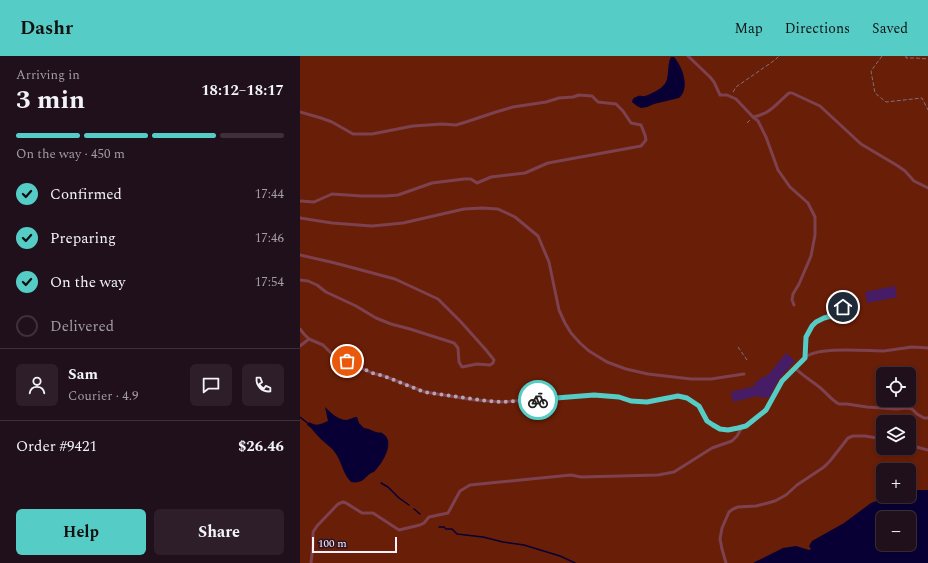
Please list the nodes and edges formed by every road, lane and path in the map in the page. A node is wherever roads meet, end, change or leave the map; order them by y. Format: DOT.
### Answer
graph roads {
  1 [pos="688,56"];
  2 [pos="779,56"];
  3 [pos="882,56"];
  4 [pos="906,56"];
  5 [pos="928,59"];
  6 [pos="732,97"];
  7 [pos="928,110"];
  8 [pos="300,112"];
  9 [pos="753,117"];
  10 [pos="928,188"];
  11 [pos="300,201"];
  12 [pos="300,218"];
  13 [pos="300,255"];
  14 [pos="300,280"];
  15 [pos="794,305"];
  16 [pos="843,307"];
  17 [pos="300,329"];
  18 [pos="309,339"];
  19 [pos="300,346"];
  20 [pos="738,347"];
  21 [pos="928,348"];
  22 [pos="805,358"];
  23 [pos="747,360"];
  24 [pos="795,368"];
  25 [pos="744,374"];
  26 [pos="928,418"];
  27 [pos="746,426"];
  28 [pos="876,438"];
  29 [pos="916,447"];
  30 [pos="928,450"];
  31 [pos="311,563"];
  32 [pos="726,563"];
  1 -- 6 [label="lane"];
  2 -- 6 [label="path"];
  3 -- 7 [label="path"];
  4 -- 5 [label="path"];
  6 -- 9 [label="lane"];
  8 -- 11 [label="lane"];
  9 -- 10 [label="lane"];
  9 -- 15 [label="lane"];
  12 -- 25 [label="lane"];
  13 -- 14 [label="lane"];
  16 -- 22 [label="lane"];
  17 -- 18 [label="lane"];
  18 -- 19 [label="lane"];
  18 -- 27 [label="lane"];
  20 -- 23 [label="path"];
  21 -- 22 [label="lane"];
  22 -- 24 [label="lane"];
  24 -- 26 [label="lane"];
  24 -- 27 [label="lane"];
  27 -- 31 [label="lane"];
  28 -- 32 [label="lane"];
  29 -- 30 [label="lane"];
}
